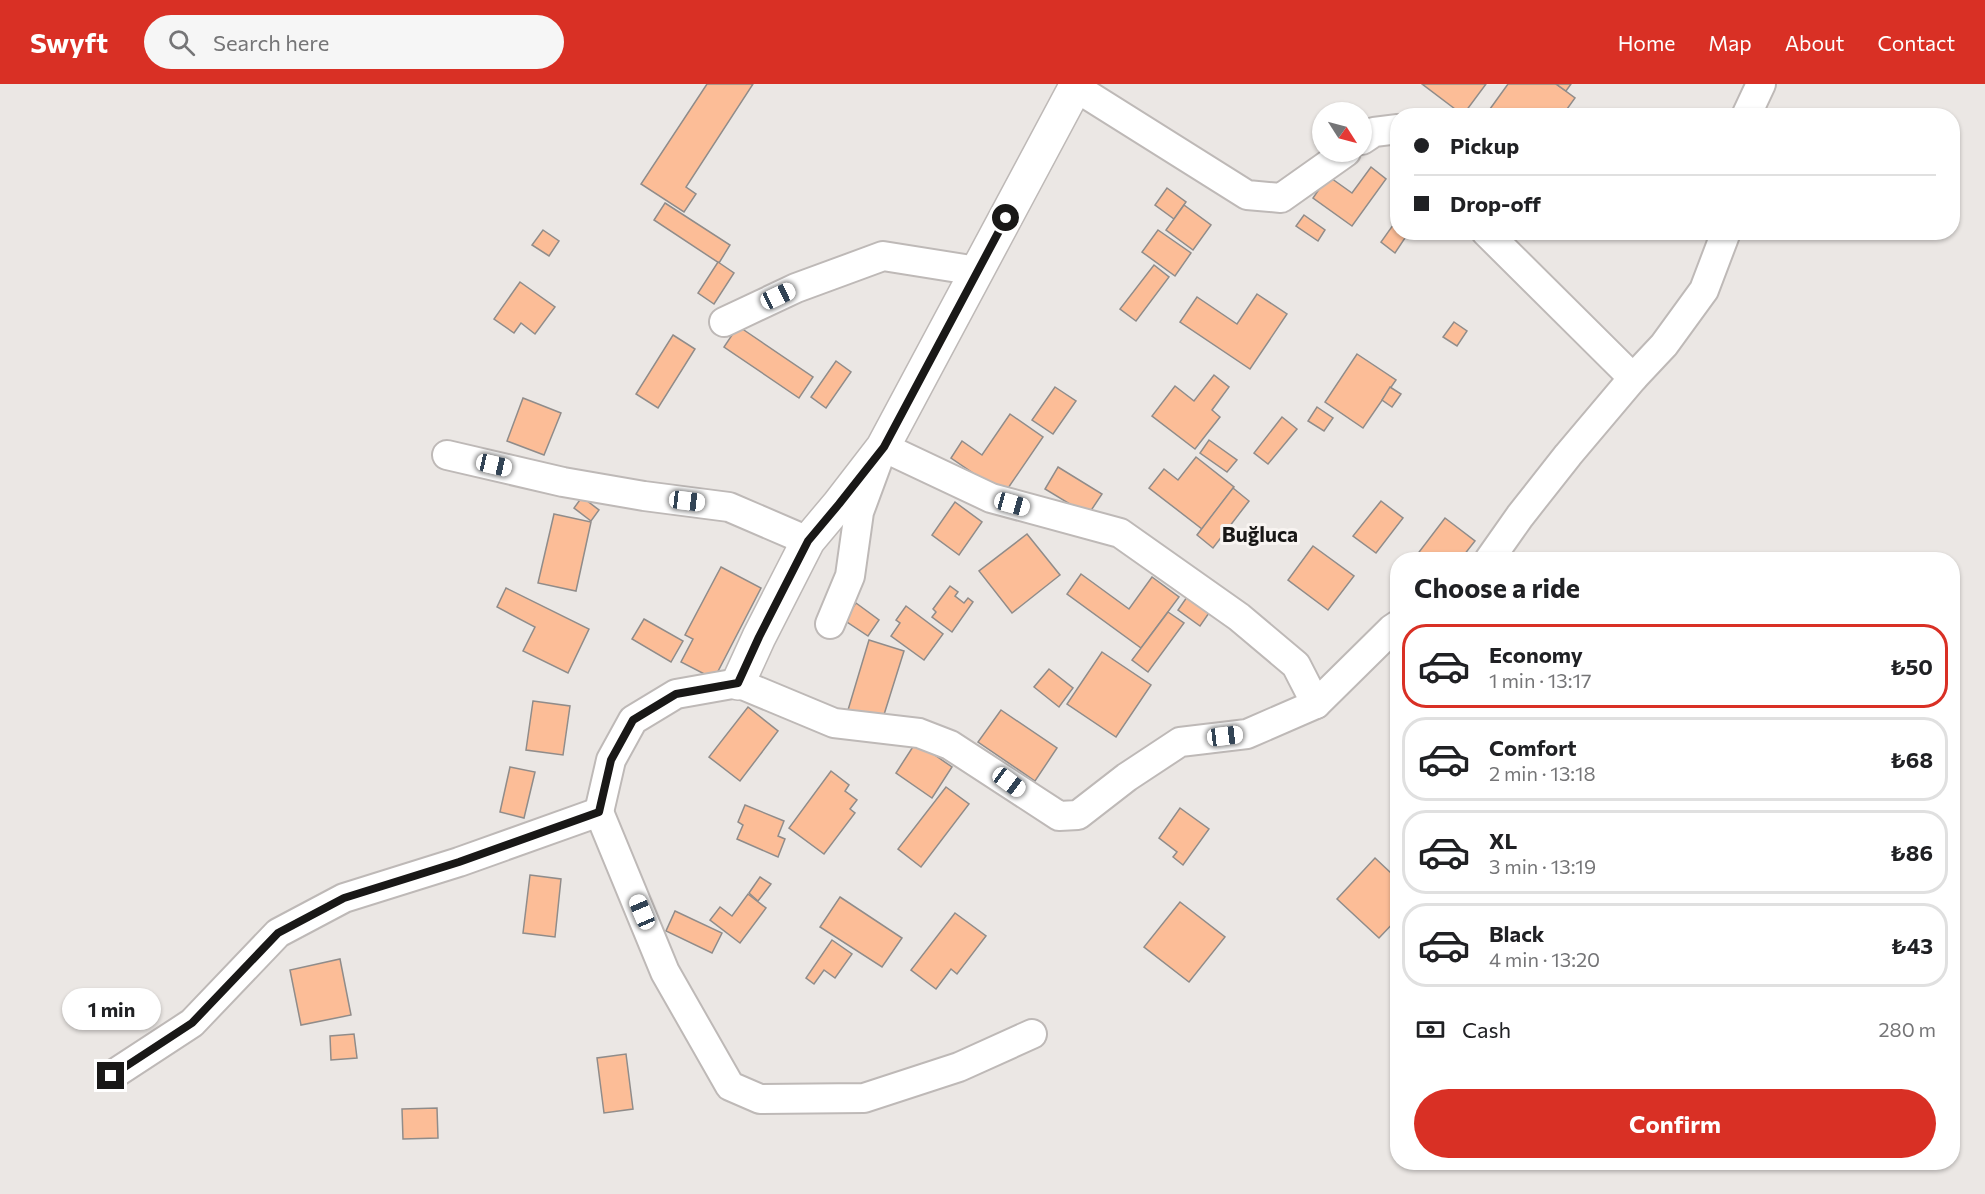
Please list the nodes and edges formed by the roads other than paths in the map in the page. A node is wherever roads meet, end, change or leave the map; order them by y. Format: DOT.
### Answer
graph roads {
  1 [pos="1761,84"];
  2 [pos="1076,86"];
  3 [pos="1750,108"];
  4 [pos="1390,130"];
  5 [pos="1372,133"];
  6 [pos="1332,162"];
  7 [pos="1494,240"];
  8 [pos="1723,240"];
  9 [pos="977,271"];
  10 [pos="724,322"];
  11 [pos="1633,378"];
  12 [pos="884,447"];
  13 [pos="447,455"];
  14 [pos="808,541"];
  15 [pos="1495,552"];
  16 [pos="830,624"];
  17 [pos="1390,630"];
  18 [pos="738,683"];
  19 [pos="1316,704"];
  20 [pos="599,812"];
  21 [pos="1032,1034"];
  22 [pos="111,1076"];
  1 -- 3 [label="street"];
  2 -- 6 [label="street"];
  2 -- 9 [label="street"];
  4 -- 5 [label="street"];
  7 -- 11 [label="street"];
  8 -- 11 [label="street"];
  9 -- 10 [label="street"];
  9 -- 12 [label="street"];
  11 -- 15 [label="street"];
  12 -- 14 [label="street"];
  12 -- 16 [label="street"];
  12 -- 19 [label="street"];
  13 -- 14 [label="street"];
  14 -- 18 [label="street"];
  17 -- 19 [label="street"];
  18 -- 19 [label="street"];
  18 -- 20 [label="street"];
  20 -- 21 [label="street"];
  20 -- 22 [label="street"];
}
